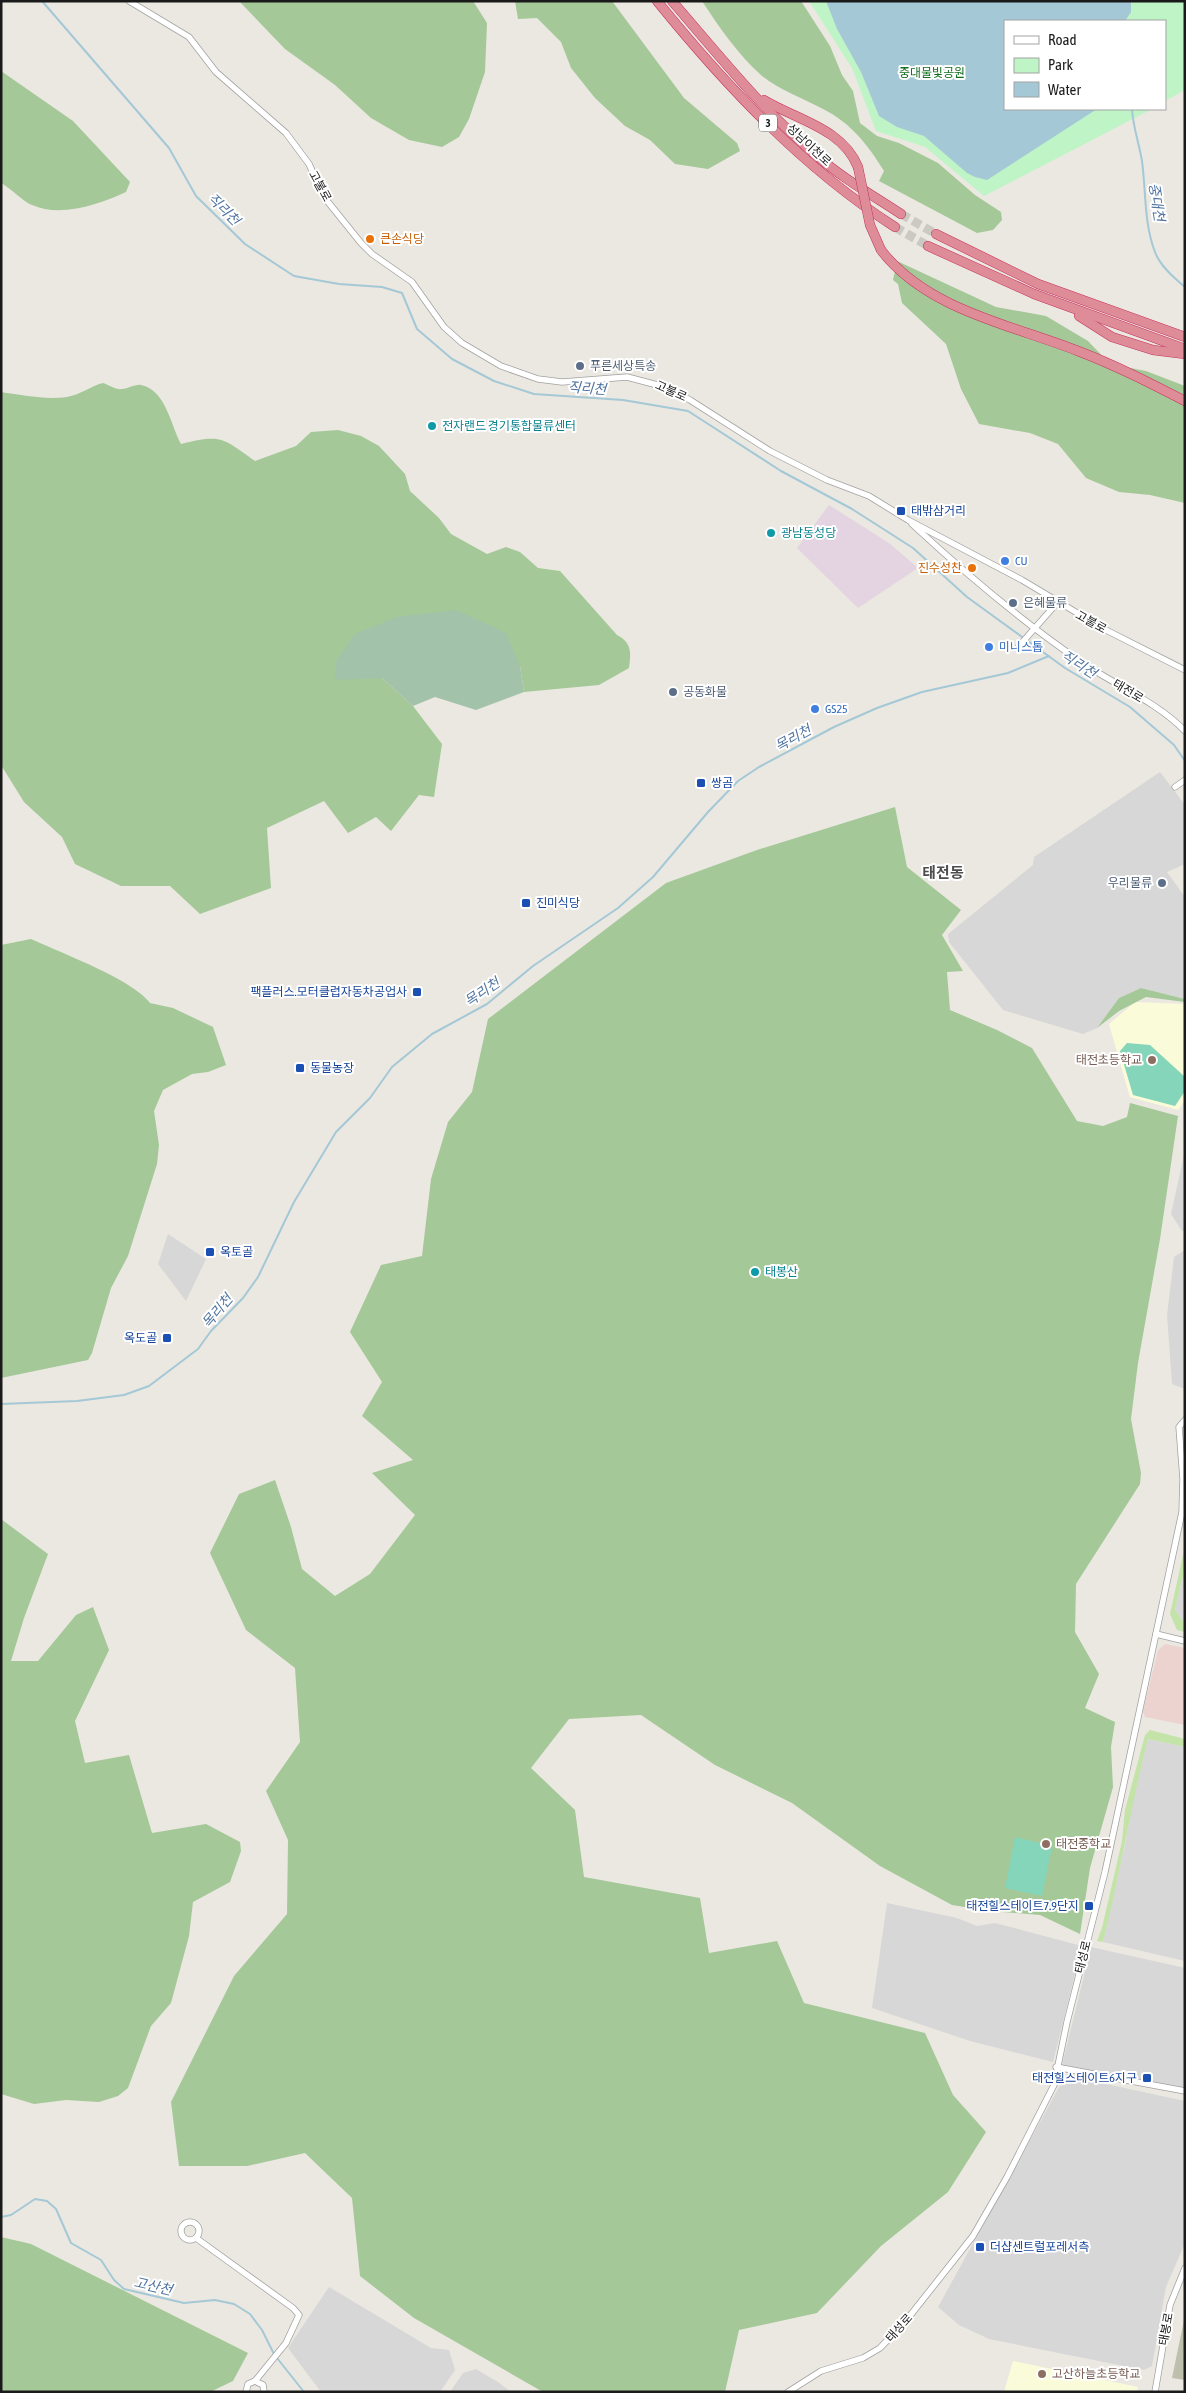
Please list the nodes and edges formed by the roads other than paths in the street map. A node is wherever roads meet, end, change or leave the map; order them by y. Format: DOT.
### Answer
graph roads {
  1 [pos="129,1"];
  2 [pos="657,1"];
  3 [pos="672,1"];
  4 [pos="754,94"];
  5 [pos="901,214"];
  6 [pos="896,227"];
  7 [pos="936,234"];
  8 [pos="928,246"];
  9 [pos="1034,294"];
  10 [pos="1185,337"];
  11 [pos="1185,349"];
  12 [pos="1185,354"];
  13 [pos="1185,401"];
  14 [pos="908,520"];
  15 [pos="1058,603"];
  16 [pos="1032,631"];
  17 [pos="1019,646"];
  18 [pos="1185,670"];
  19 [pos="1185,731"];
  20 [pos="1183,781"];
  21 [pos="1175,787"];
  22 [pos="1185,1420"];
  23 [pos="1156,1634"];
  24 [pos="1185,1641"];
  25 [pos="1056,2067"];
  26 [pos="1185,2091"];
  27 [pos="196,2238"];
  28 [pos="1185,2268"];
  29 [pos="255,2381"];
  30 [pos="246,2392"];
  31 [pos="264,2392"];
  32 [pos="788,2392"];
  33 [pos="1155,2392"];
  1 -- 14 [label="street, 고불로"];
  2 -- 6 [label="highway, 성남이천로 / 3"];
  3 -- 4 [label="highway, 성남이천로 / 3"];
  4 -- 5 [label="highway, 성남이천로 / 3"];
  4 -- 13 [label="highway, bridge"];
  7 -- 10 [label="highway"];
  8 -- 9 [label="highway"];
  9 -- 11 [label="highway"];
  9 -- 12 [label="highway"];
  14 -- 15 [label="street, 고불로"];
  14 -- 16 [label="street, 태전로"];
  15 -- 16 [label="street"];
  15 -- 18 [label="street, 고불로"];
  16 -- 17 [label="street"];
  16 -- 19 [label="street, 태전로"];
  20 -- 21 [label="street"];
  22 -- 23 [label="street, 태성로"];
  23 -- 24 [label="street"];
  23 -- 25 [label="street, 태성로"];
  25 -- 26 [label="street"];
  25 -- 32 [label="street, 태성로"];
  27 -- 29 [label="street"];
  28 -- 33 [label="street, 태봉로"];
  29 -- 30 [label="street"];
  29 -- 31 [label="street"];
}
